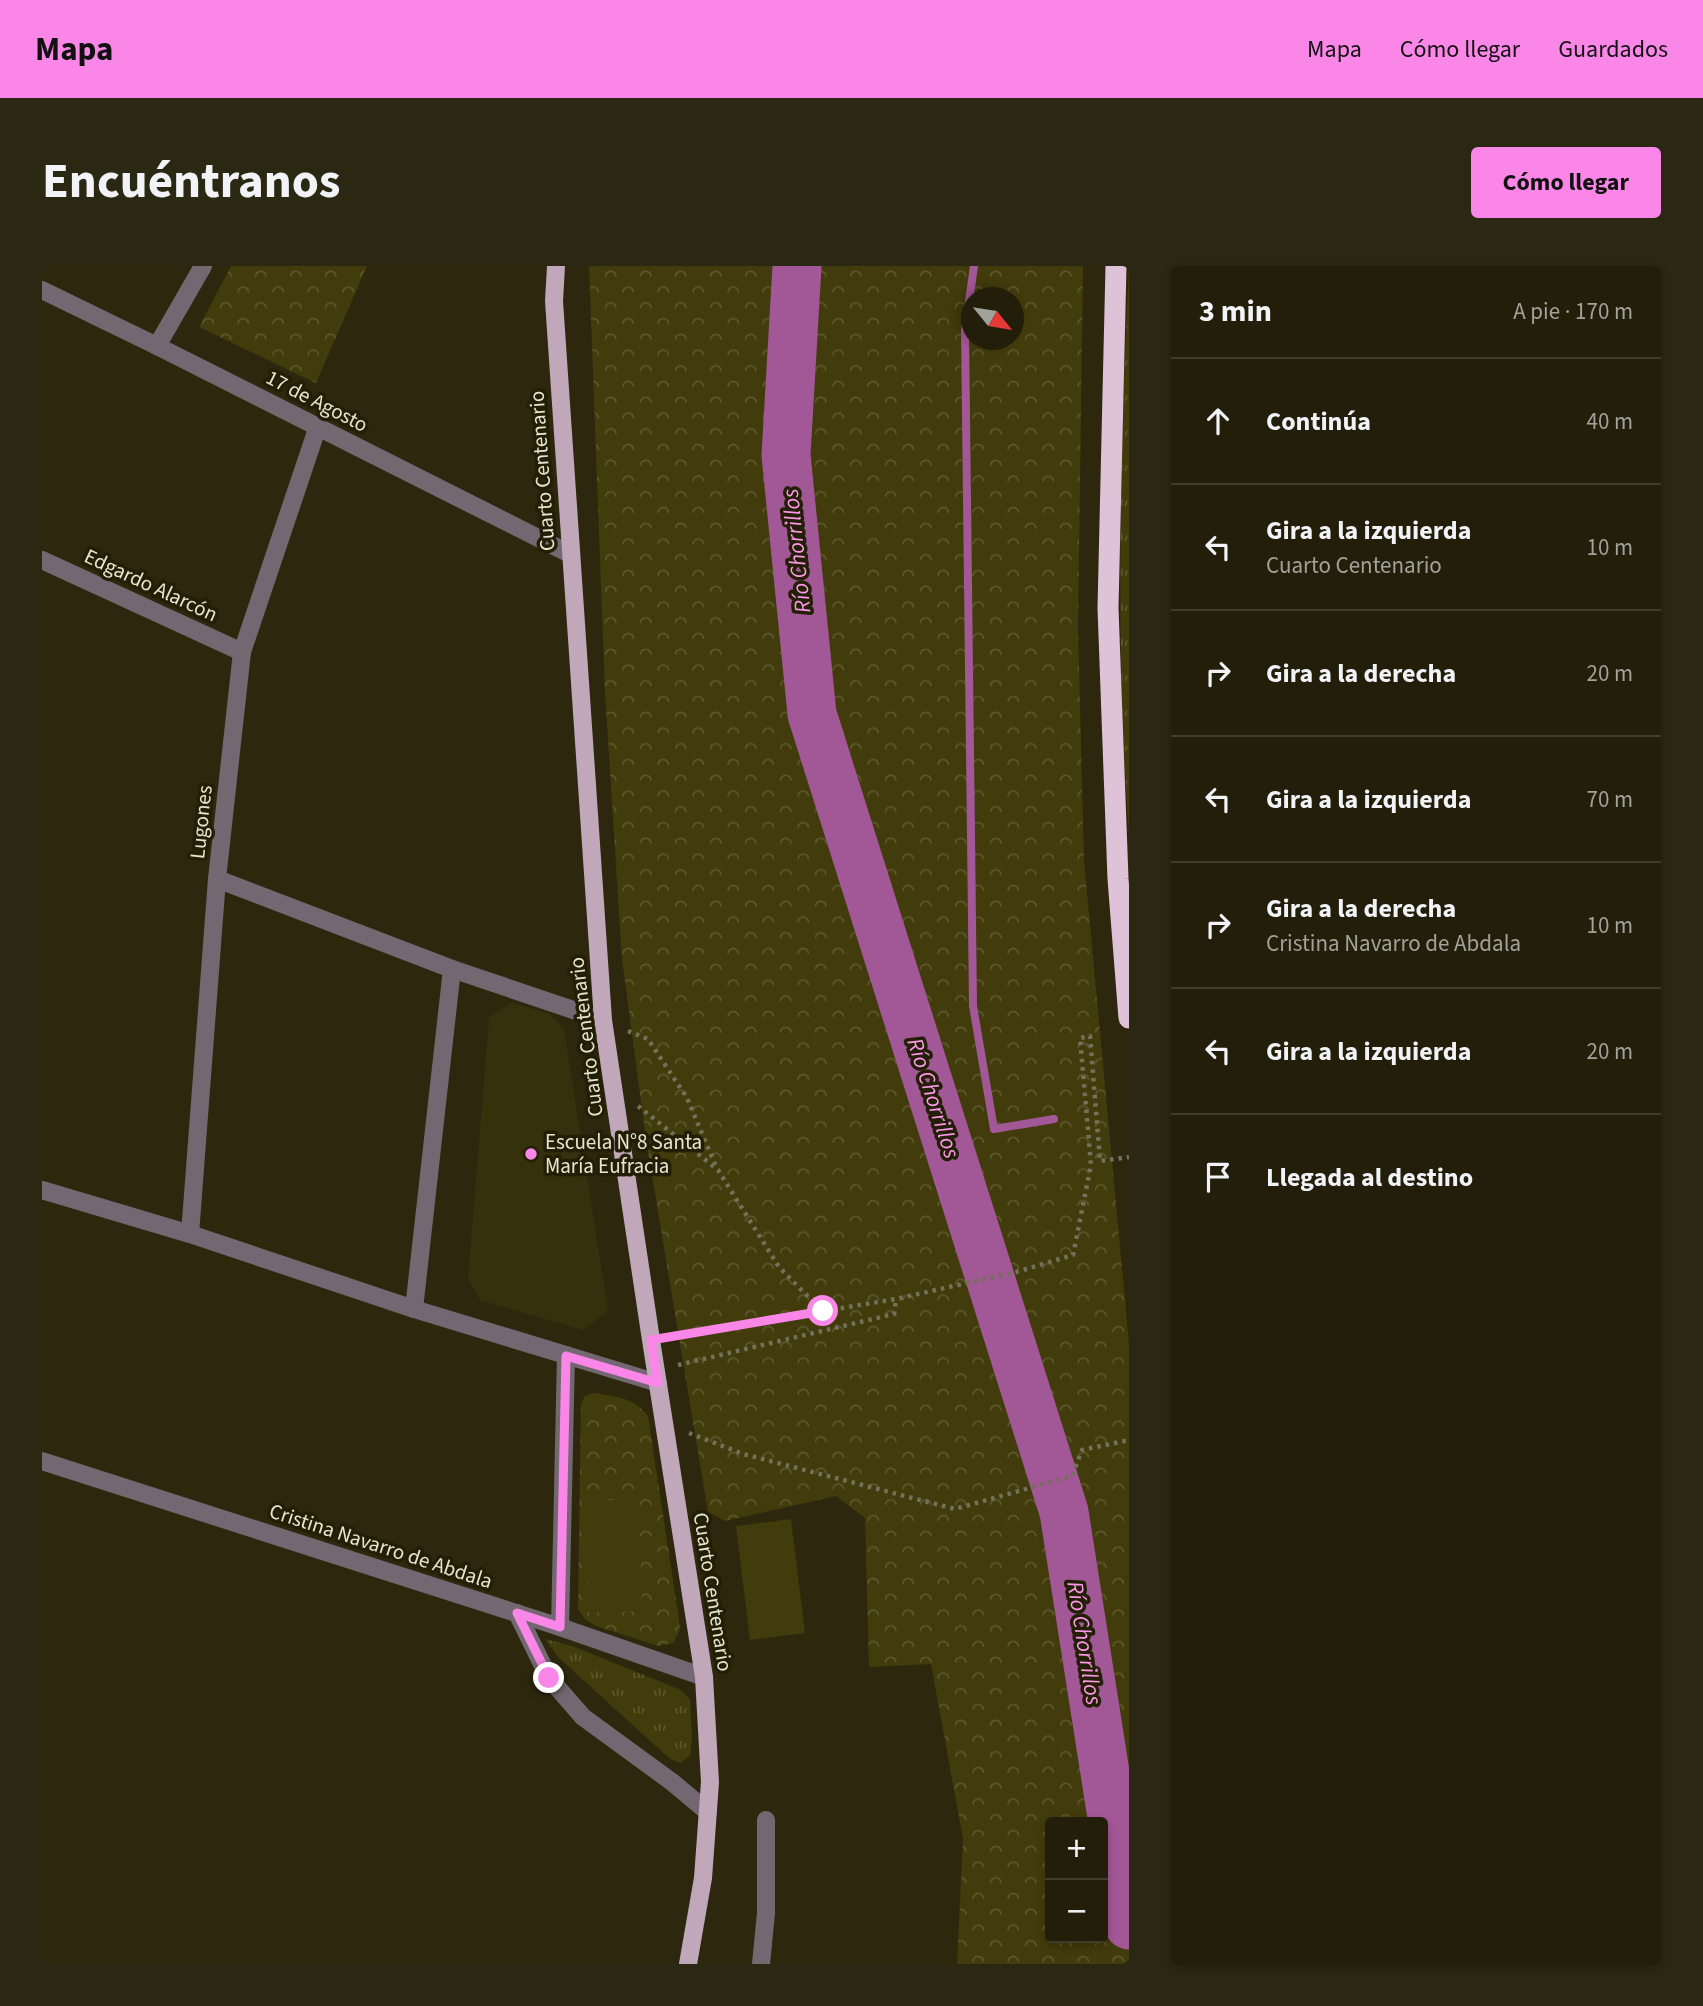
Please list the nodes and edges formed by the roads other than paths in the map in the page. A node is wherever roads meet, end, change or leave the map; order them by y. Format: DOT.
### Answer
graph roads {
  1 [pos="203,266"];
  2 [pos="556,266"];
  3 [pos="1116,266"];
  4 [pos="42,290"];
  5 [pos="157,346"];
  6 [pos="318,426"];
  7 [pos="570,554"];
  8 [pos="42,560"];
  9 [pos="242,652"];
  10 [pos="217,879"];
  11 [pos="452,970"];
  12 [pos="1129,1018"];
  13 [pos="603,1020"];
  14 [pos="42,1190"];
  15 [pos="190,1234"];
  16 [pos="414,1308"];
  17 [pos="566,1356"];
  18 [pos="657,1377"];
  19 [pos="42,1461"];
  20 [pos="517,1613"];
  21 [pos="560,1627"];
  22 [pos="704,1677"];
  23 [pos="708,1812"];
  24 [pos="766,1820"];
  25 [pos="688,1964"];
  26 [pos="761,1964"];
  1 -- 5 [label="street"];
  2 -- 7 [label="main road, Cuarto Centenario"];
  3 -- 12 [label="highway"];
  4 -- 5 [label="street, 17 de Agosto"];
  5 -- 6 [label="street, 17 de Agosto"];
  6 -- 7 [label="street, 17 de Agosto"];
  6 -- 9 [label="street, Lugones"];
  7 -- 13 [label="main road, Cuarto Centenario"];
  8 -- 9 [label="street, Edgardo Alarcón"];
  9 -- 10 [label="street, Lugones"];
  10 -- 11 [label="street"];
  10 -- 15 [label="street, Lugones"];
  11 -- 13 [label="street"];
  11 -- 16 [label="street"];
  13 -- 18 [label="main road, Cuarto Centenario"];
  14 -- 15 [label="street"];
  15 -- 16 [label="street"];
  16 -- 17 [label="street"];
  17 -- 18 [label="street"];
  17 -- 21 [label="street"];
  18 -- 22 [label="main road, Cuarto Centenario"];
  19 -- 20 [label="street, Cristina Navarro de Abdala"];
  20 -- 21 [label="street, Cristina Navarro de Abdala"];
  20 -- 23 [label="street"];
  21 -- 22 [label="street, Cristina Navarro de Abdala"];
  22 -- 23 [label="main road, Cuarto Centenario"];
  23 -- 25 [label="main road, Cuarto Centenario"];
  24 -- 26 [label="street"];
}
